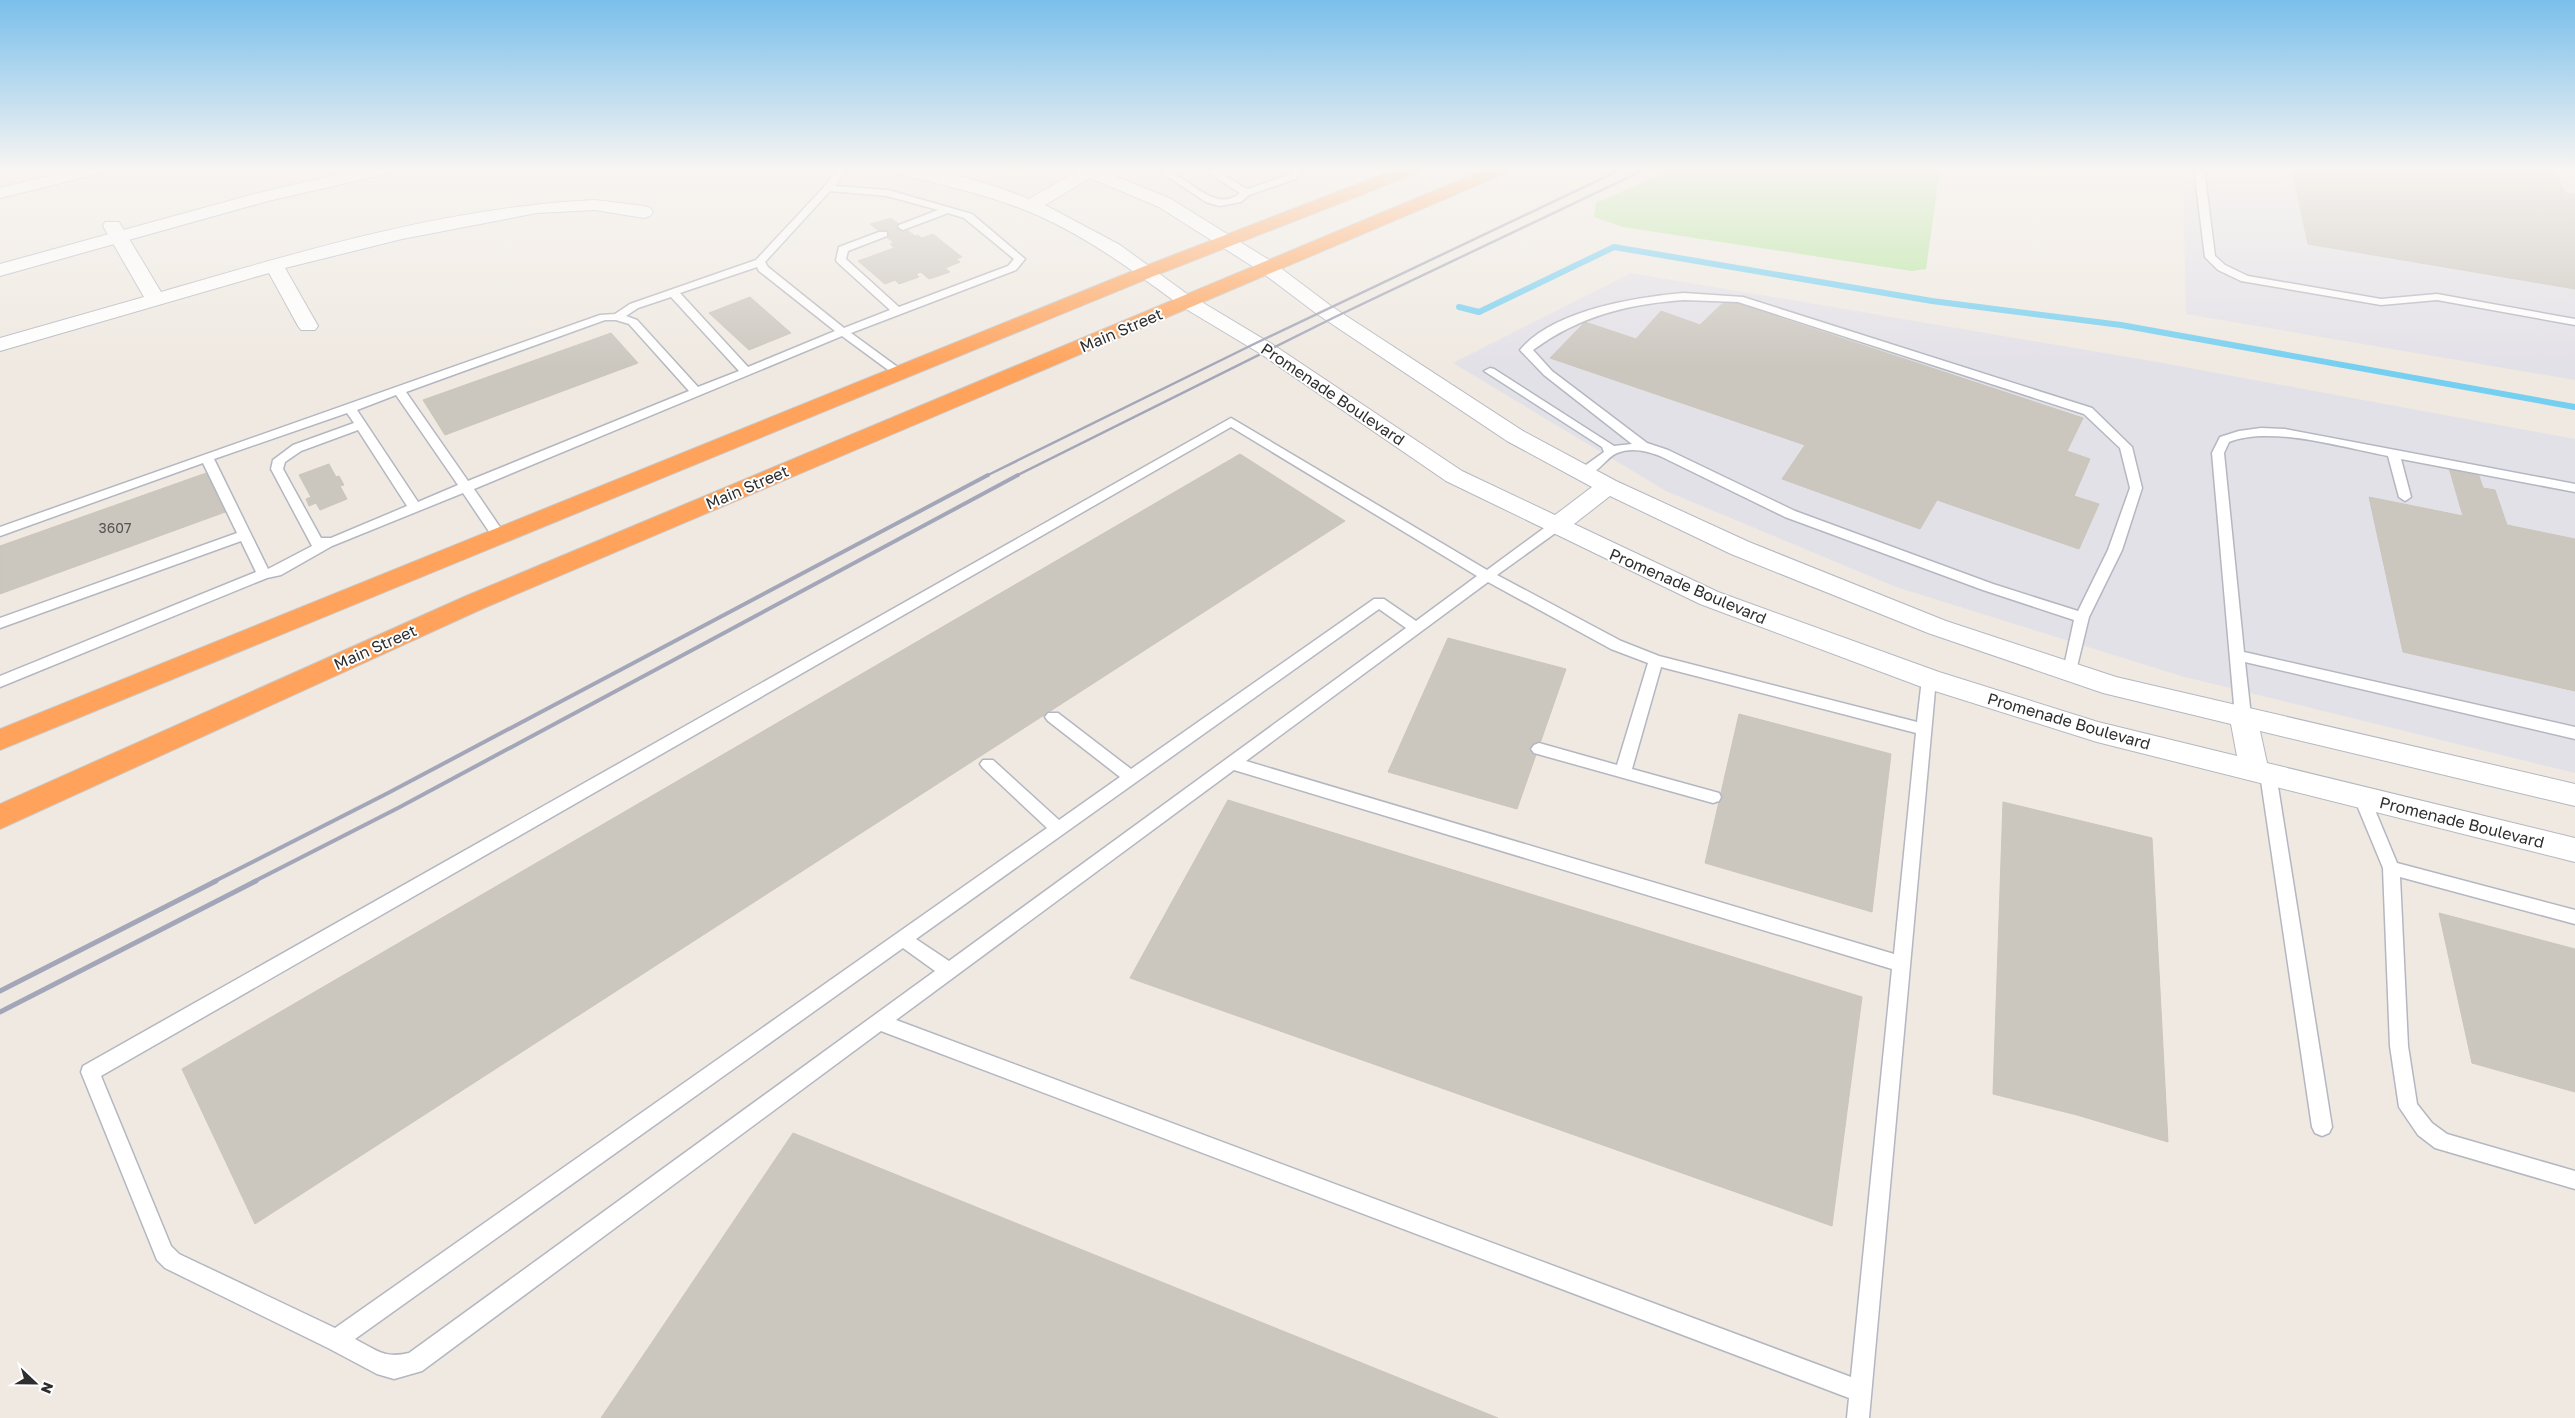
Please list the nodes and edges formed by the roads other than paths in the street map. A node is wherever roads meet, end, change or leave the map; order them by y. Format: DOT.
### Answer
graph roads {
  1 [pos="100,235"];
  2 [pos="105,235"];
  3 [pos="117,235"];
  4 [pos="393,235"];
  5 [pos="785,235"];
  6 [pos="880,235"];
  7 [pos="992,235"];
  8 [pos="1092,235"];
  9 [pos="1218,235"];
  10 [pos="1243,235"];
  11 [pos="1343,235"];
  12 [pos="2207,235"];
  13 [pos="1228,241"];
  14 [pos="0,257"];
  15 [pos="760,262"];
  16 [pos="274,265"];
  17 [pos="1267,267"];
  18 [pos="0,270"];
  19 [pos="1147,272"];
  20 [pos="673,292"];
  21 [pos="155,299"];
  22 [pos="1188,302"];
  23 [pos="898,311"];
  24 [pos="617,316"];
  25 [pos="2575,322"];
  26 [pos="308,326"];
  27 [pos="843,332"];
  28 [pos="0,345"];
  29 [pos="746,372"];
  30 [pos="1490,372"];
  31 [pos="899,373"];
  32 [pos="399,391"];
  33 [pos="696,392"];
  34 [pos="350,408"];
  35 [pos="361,425"];
  36 [pos="1643,446"];
  37 [pos="1609,450"];
  38 [pos="2394,454"];
  39 [pos="207,457"];
  40 [pos="1583,473"];
  41 [pos="1608,486"];
  42 [pos="466,488"];
  43 [pos="2575,488"];
  44 [pos="2405,497"];
  45 [pos="415,508"];
  46 [pos="1556,526"];
  47 [pos="0,532"];
  48 [pos="245,535"];
  49 [pos="499,536"];
  50 [pos="330,542"];
  51 [pos="264,574"];
  52 [pos="1487,576"];
  53 [pos="2082,617"];
  54 [pos="0,624"];
  55 [pos="1416,628"];
  56 [pos="2237,655"];
  57 [pos="1656,660"];
  58 [pos="2070,671"];
  59 [pos="1929,679"];
  60 [pos="0,682"];
  61 [pos="2243,716"];
  62 [pos="1053,717"];
  63 [pos="1924,730"];
  64 [pos="2575,733"];
  65 [pos="0,740"];
  66 [pos="1539,749"];
  67 [pos="1232,763"];
  68 [pos="988,764"];
  69 [pos="1623,772"];
  70 [pos="2261,772"];
  71 [pos="1131,777"];
  72 [pos="2575,795"];
  73 [pos="1712,797"];
  74 [pos="2362,798"];
  75 [pos="0,817"];
  76 [pos="1058,829"];
  77 [pos="2575,850"];
  78 [pos="2391,868"];
  79 [pos="2575,917"];
  80 [pos="903,939"];
  81 [pos="1902,964"];
  82 [pos="949,971"];
  83 [pos="880,1022"];
  84 [pos="2322,1126"];
  85 [pos="2575,1180"];
  86 [pos="336,1340"];
  87 [pos="1860,1391"];
  88 [pos="1858,1418"];
  1 -- 14 [label="street"];
  2 -- 18 [label="street"];
  3 -- 21 [label="street"];
  4 -- 16 [label="street"];
  5 -- 15 [label="lane"];
  6 -- 23 [label="lane"];
  7 -- 23 [label="lane"];
  8 -- 19 [label="street, Promenade Boulevard"];
  9 -- 13 [label="street"];
  10 -- 13 [label="highway"];
  11 -- 17 [label="highway, Main Street"];
  12 -- 25 [label="lane"];
  13 -- 17 [label="street"];
  13 -- 19 [label="highway"];
  15 -- 20 [label="lane"];
  15 -- 27 [label="lane"];
  16 -- 21 [label="street"];
  16 -- 26 [label="street"];
  17 -- 22 [label="highway, Main Street"];
  17 -- 40 [label="street"];
  19 -- 22 [label="street, Promenade Boulevard"];
  19 -- 31 [label="highway"];
  20 -- 24 [label="lane"];
  20 -- 29 [label="lane"];
  21 -- 28 [label="street"];
  22 -- 46 [label="street, Promenade Boulevard"];
  22 -- 75 [label="highway, Main Street"];
  23 -- 27 [label="lane"];
  24 -- 32 [label="lane"];
  24 -- 33 [label="lane"];
  27 -- 29 [label="lane"];
  27 -- 31 [label="lane"];
  29 -- 33 [label="lane"];
  30 -- 37 [label="lane"];
  31 -- 49 [label="highway"];
  32 -- 34 [label="lane"];
  32 -- 42 [label="lane"];
  33 -- 42 [label="lane"];
  34 -- 35 [label="lane"];
  34 -- 39 [label="lane"];
  35 -- 45 [label="lane"];
  35 -- 50 [label="lane"];
  36 -- 37 [label="lane"];
  36 -- 53 [label="lane"];
  36 -- 53 [label="lane"];
  37 -- 40 [label="lane"];
  38 -- 43 [label="lane"];
  38 -- 44 [label="lane"];
  38 -- 56 [label="lane"];
  39 -- 47 [label="lane"];
  39 -- 48 [label="lane"];
  40 -- 41 [label="street"];
  41 -- 46 [label="street"];
  41 -- 58 [label="street"];
  42 -- 45 [label="lane"];
  42 -- 49 [label="lane"];
  45 -- 50 [label="lane"];
  46 -- 52 [label="lane"];
  46 -- 59 [label="street, Promenade Boulevard"];
  48 -- 51 [label="lane"];
  48 -- 54 [label="lane"];
  49 -- 65 [label="highway"];
  50 -- 51 [label="lane"];
  51 -- 60 [label="lane"];
  52 -- 55 [label="lane"];
  52 -- 57 [label="lane"];
  52 -- 86 [label="lane"];
  53 -- 58 [label="lane"];
  55 -- 67 [label="lane"];
  55 -- 71 [label="lane"];
  56 -- 61 [label="lane"];
  56 -- 64 [label="lane"];
  57 -- 63 [label="lane"];
  57 -- 69 [label="lane"];
  58 -- 61 [label="street"];
  59 -- 63 [label="lane"];
  59 -- 70 [label="street, Promenade Boulevard"];
  61 -- 70 [label="street"];
  61 -- 72 [label="street"];
  62 -- 71 [label="lane"];
  63 -- 81 [label="lane"];
  66 -- 69 [label="lane"];
  67 -- 81 [label="lane"];
  67 -- 82 [label="lane"];
  68 -- 76 [label="lane"];
  69 -- 73 [label="lane"];
  70 -- 74 [label="street, Promenade Boulevard"];
  70 -- 84 [label="lane"];
  71 -- 76 [label="lane"];
  74 -- 77 [label="street, Promenade Boulevard"];
  74 -- 78 [label="lane"];
  76 -- 80 [label="lane"];
  78 -- 79 [label="lane"];
  78 -- 85 [label="lane"];
  80 -- 82 [label="lane"];
  80 -- 86 [label="lane"];
  81 -- 87 [label="lane"];
  82 -- 83 [label="lane"];
  83 -- 86 [label="lane"];
  83 -- 87 [label="lane"];
  87 -- 88 [label="lane"];
}
